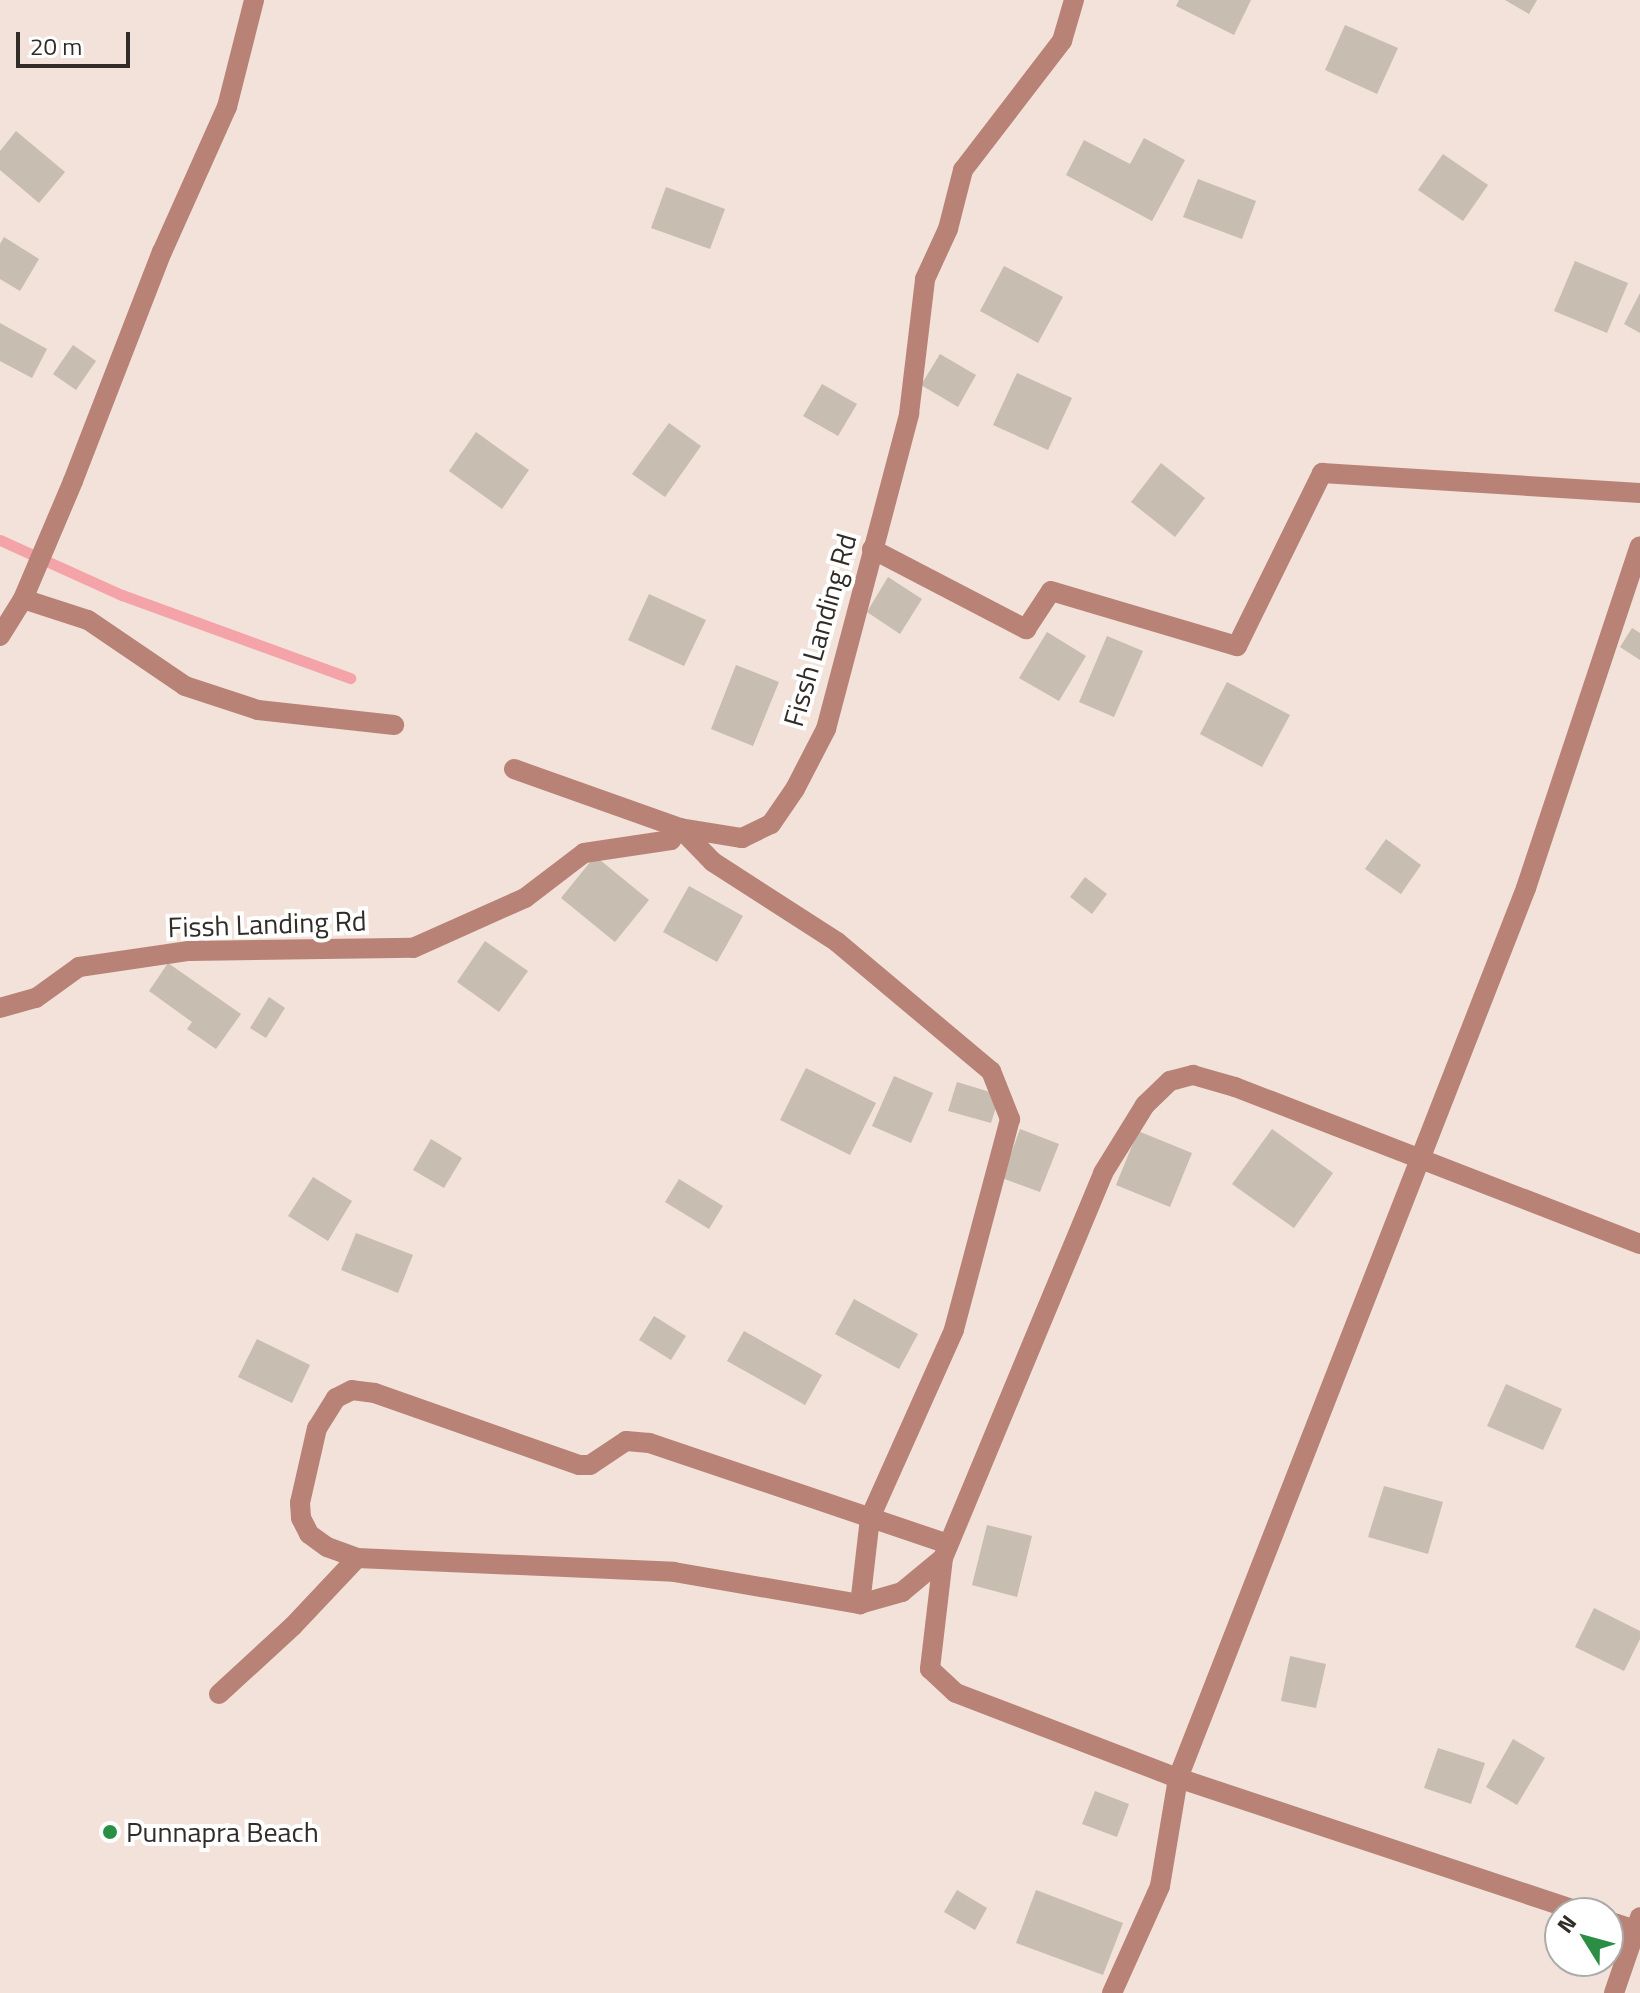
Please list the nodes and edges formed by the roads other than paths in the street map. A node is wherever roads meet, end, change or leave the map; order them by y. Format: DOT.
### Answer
graph roads {
  1 [pos="254,0"];
  2 [pos="1074,0"];
  3 [pos="1640,493"];
  4 [pos="1640,546"];
  5 [pos="872,549"];
  6 [pos="23,599"];
  7 [pos="0,636"];
  8 [pos="394,725"];
  9 [pos="514,769"];
  10 [pos="680,828"];
  11 [pos="0,1008"];
  12 [pos="1419,1159"];
  13 [pos="1640,1244"];
  14 [pos="870,1518"];
  15 [pos="946,1551"];
  16 [pos="357,1558"];
  17 [pos="860,1604"];
  18 [pos="219,1694"];
  19 [pos="1178,1778"];
  20 [pos="1544,1900"];
  21 [pos="1638,1924"];
  22 [pos="1112,1993"];
  23 [pos="1614,1993"];
  1 -- 6 [label="street"];
  2 -- 5 [label="street, Fissh Landing Rd"];
  3 -- 5 [label="street"];
  4 -- 12 [label="street"];
  5 -- 10 [label="street, Fissh Landing Rd"];
  6 -- 7 [label="street"];
  6 -- 8 [label="street"];
  9 -- 10 [label="street"];
  10 -- 11 [label="street, Fissh Landing Rd"];
  10 -- 14 [label="street"];
  12 -- 13 [label="street"];
  12 -- 15 [label="street"];
  12 -- 19 [label="street"];
  14 -- 15 [label="street"];
  14 -- 16 [label="street"];
  14 -- 17 [label="street"];
  15 -- 17 [label="street"];
  15 -- 19 [label="street"];
  16 -- 17 [label="street"];
  16 -- 18 [label="street"];
  19 -- 20 [label="street"];
  19 -- 22 [label="street"];
  21 -- 23 [label="street"];
}
